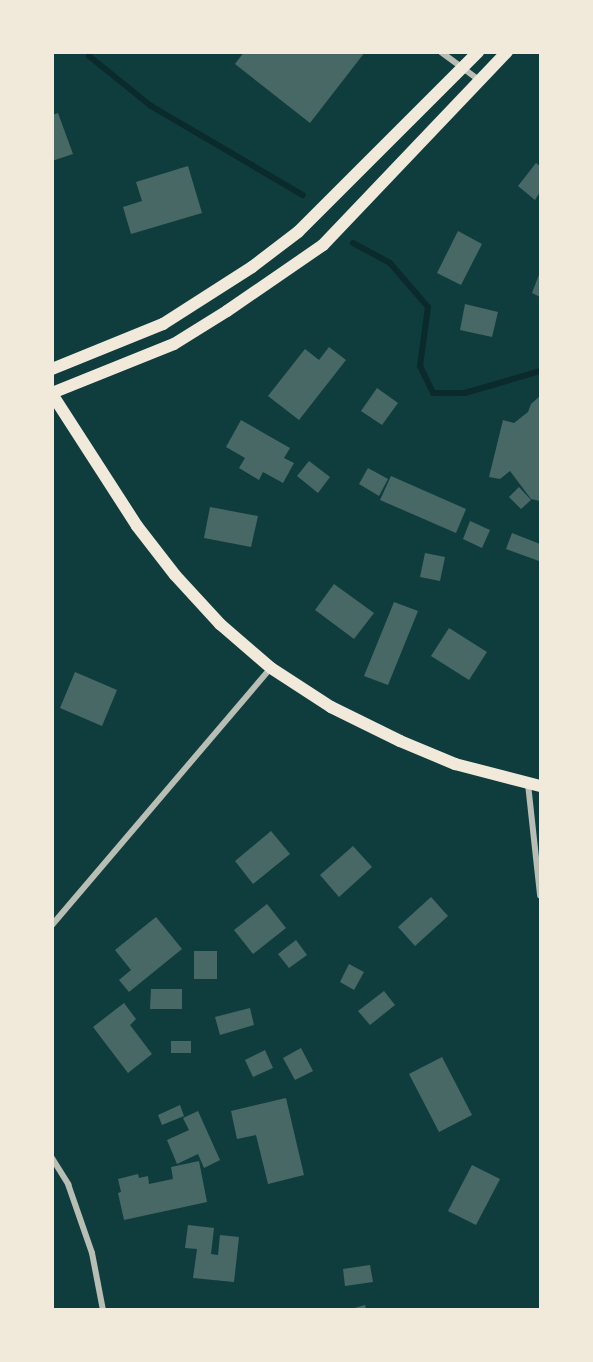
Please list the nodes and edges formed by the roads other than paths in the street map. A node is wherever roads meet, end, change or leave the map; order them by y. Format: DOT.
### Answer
graph roads {
  1 [pos="441,52"];
  2 [pos="478,52"];
  3 [pos="507,52"];
  4 [pos="463,69"];
  5 [pos="481,82"];
  6 [pos="52,369"];
  7 [pos="52,393"];
  8 [pos="271,668"];
  9 [pos="528,784"];
  10 [pos="540,786"];
  11 [pos="540,895"];
  12 [pos="52,925"];
  13 [pos="52,1158"];
  14 [pos="103,1310"];
  1 -- 4 [label="street"];
  2 -- 4 [label="main road"];
  3 -- 5 [label="main road"];
  4 -- 5 [label="street"];
  4 -- 6 [label="main road"];
  5 -- 7 [label="main road"];
  7 -- 8 [label="main road"];
  8 -- 9 [label="main road"];
  8 -- 12 [label="street"];
  9 -- 10 [label="main road"];
  9 -- 11 [label="street"];
  13 -- 14 [label="street"];
}
